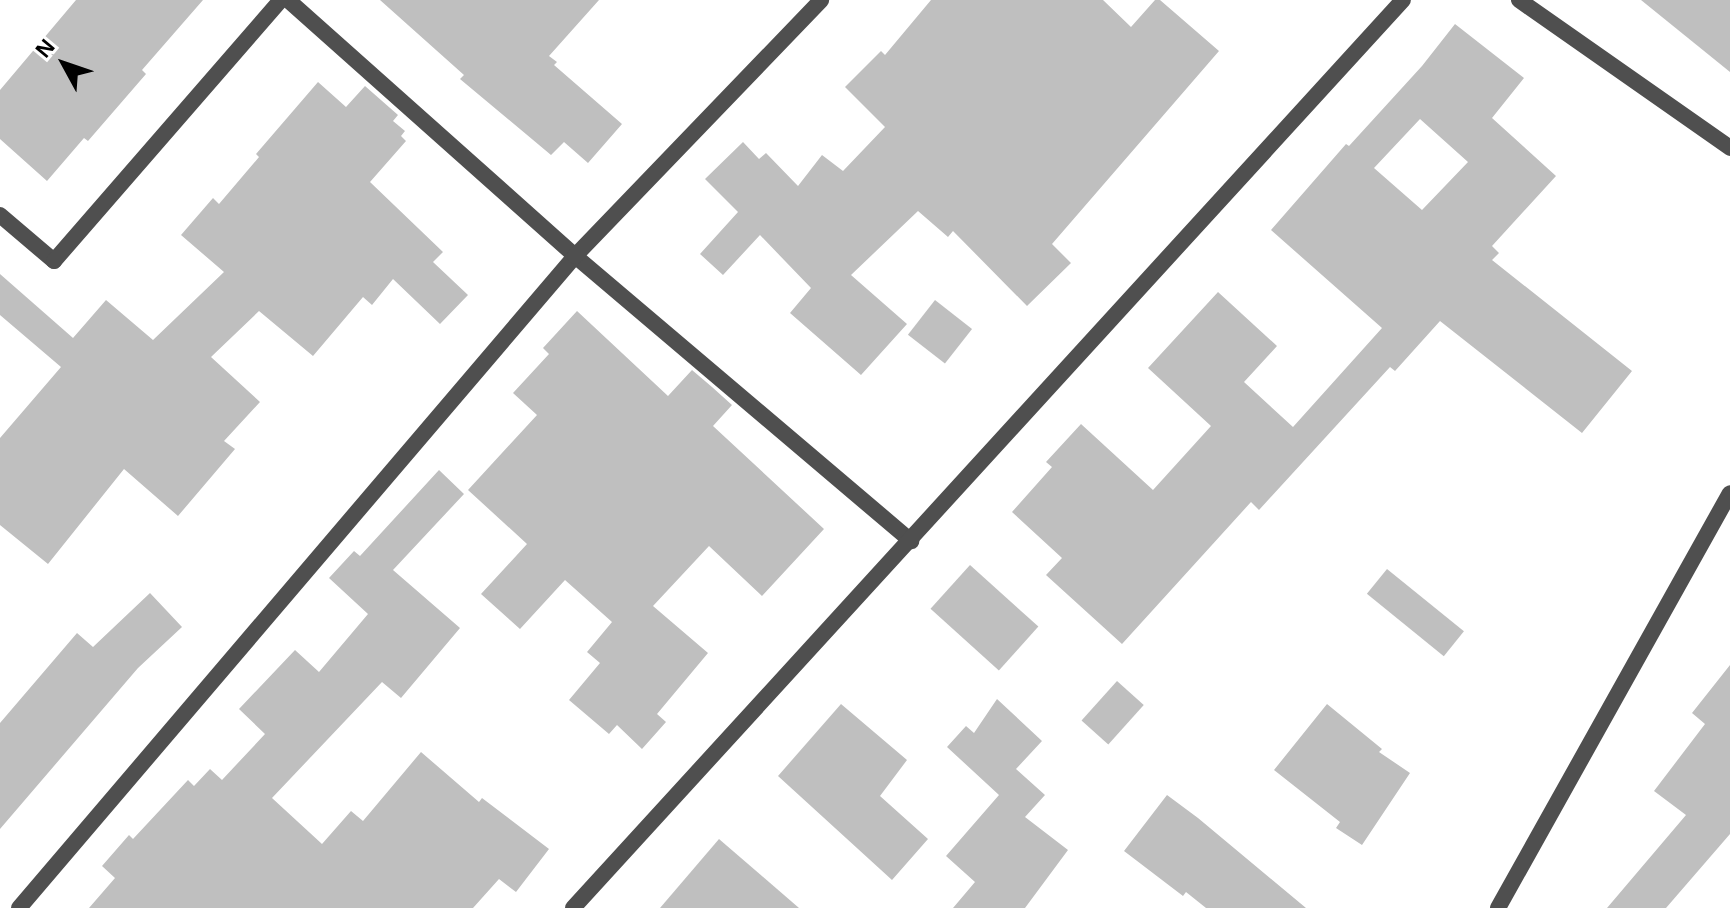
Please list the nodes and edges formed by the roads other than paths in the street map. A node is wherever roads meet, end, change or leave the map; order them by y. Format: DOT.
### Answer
graph roads {
  1 [pos="281,0"];
  2 [pos="288,0"];
  3 [pos="821,0"];
  4 [pos="1403,0"];
  5 [pos="1519,0"];
  6 [pos="1730,148"];
  7 [pos="0,215"];
  8 [pos="575,256"];
  9 [pos="1730,493"];
  10 [pos="911,541"];
  11 [pos="19,908"];
  12 [pos="573,908"];
  13 [pos="1498,908"];
  1 -- 7 [label="street"];
  2 -- 8 [label="street"];
  3 -- 8 [label="street"];
  4 -- 10 [label="street"];
  5 -- 6 [label="street"];
  8 -- 10 [label="street"];
  8 -- 11 [label="street"];
  9 -- 13 [label="street"];
  10 -- 12 [label="street"];
}
